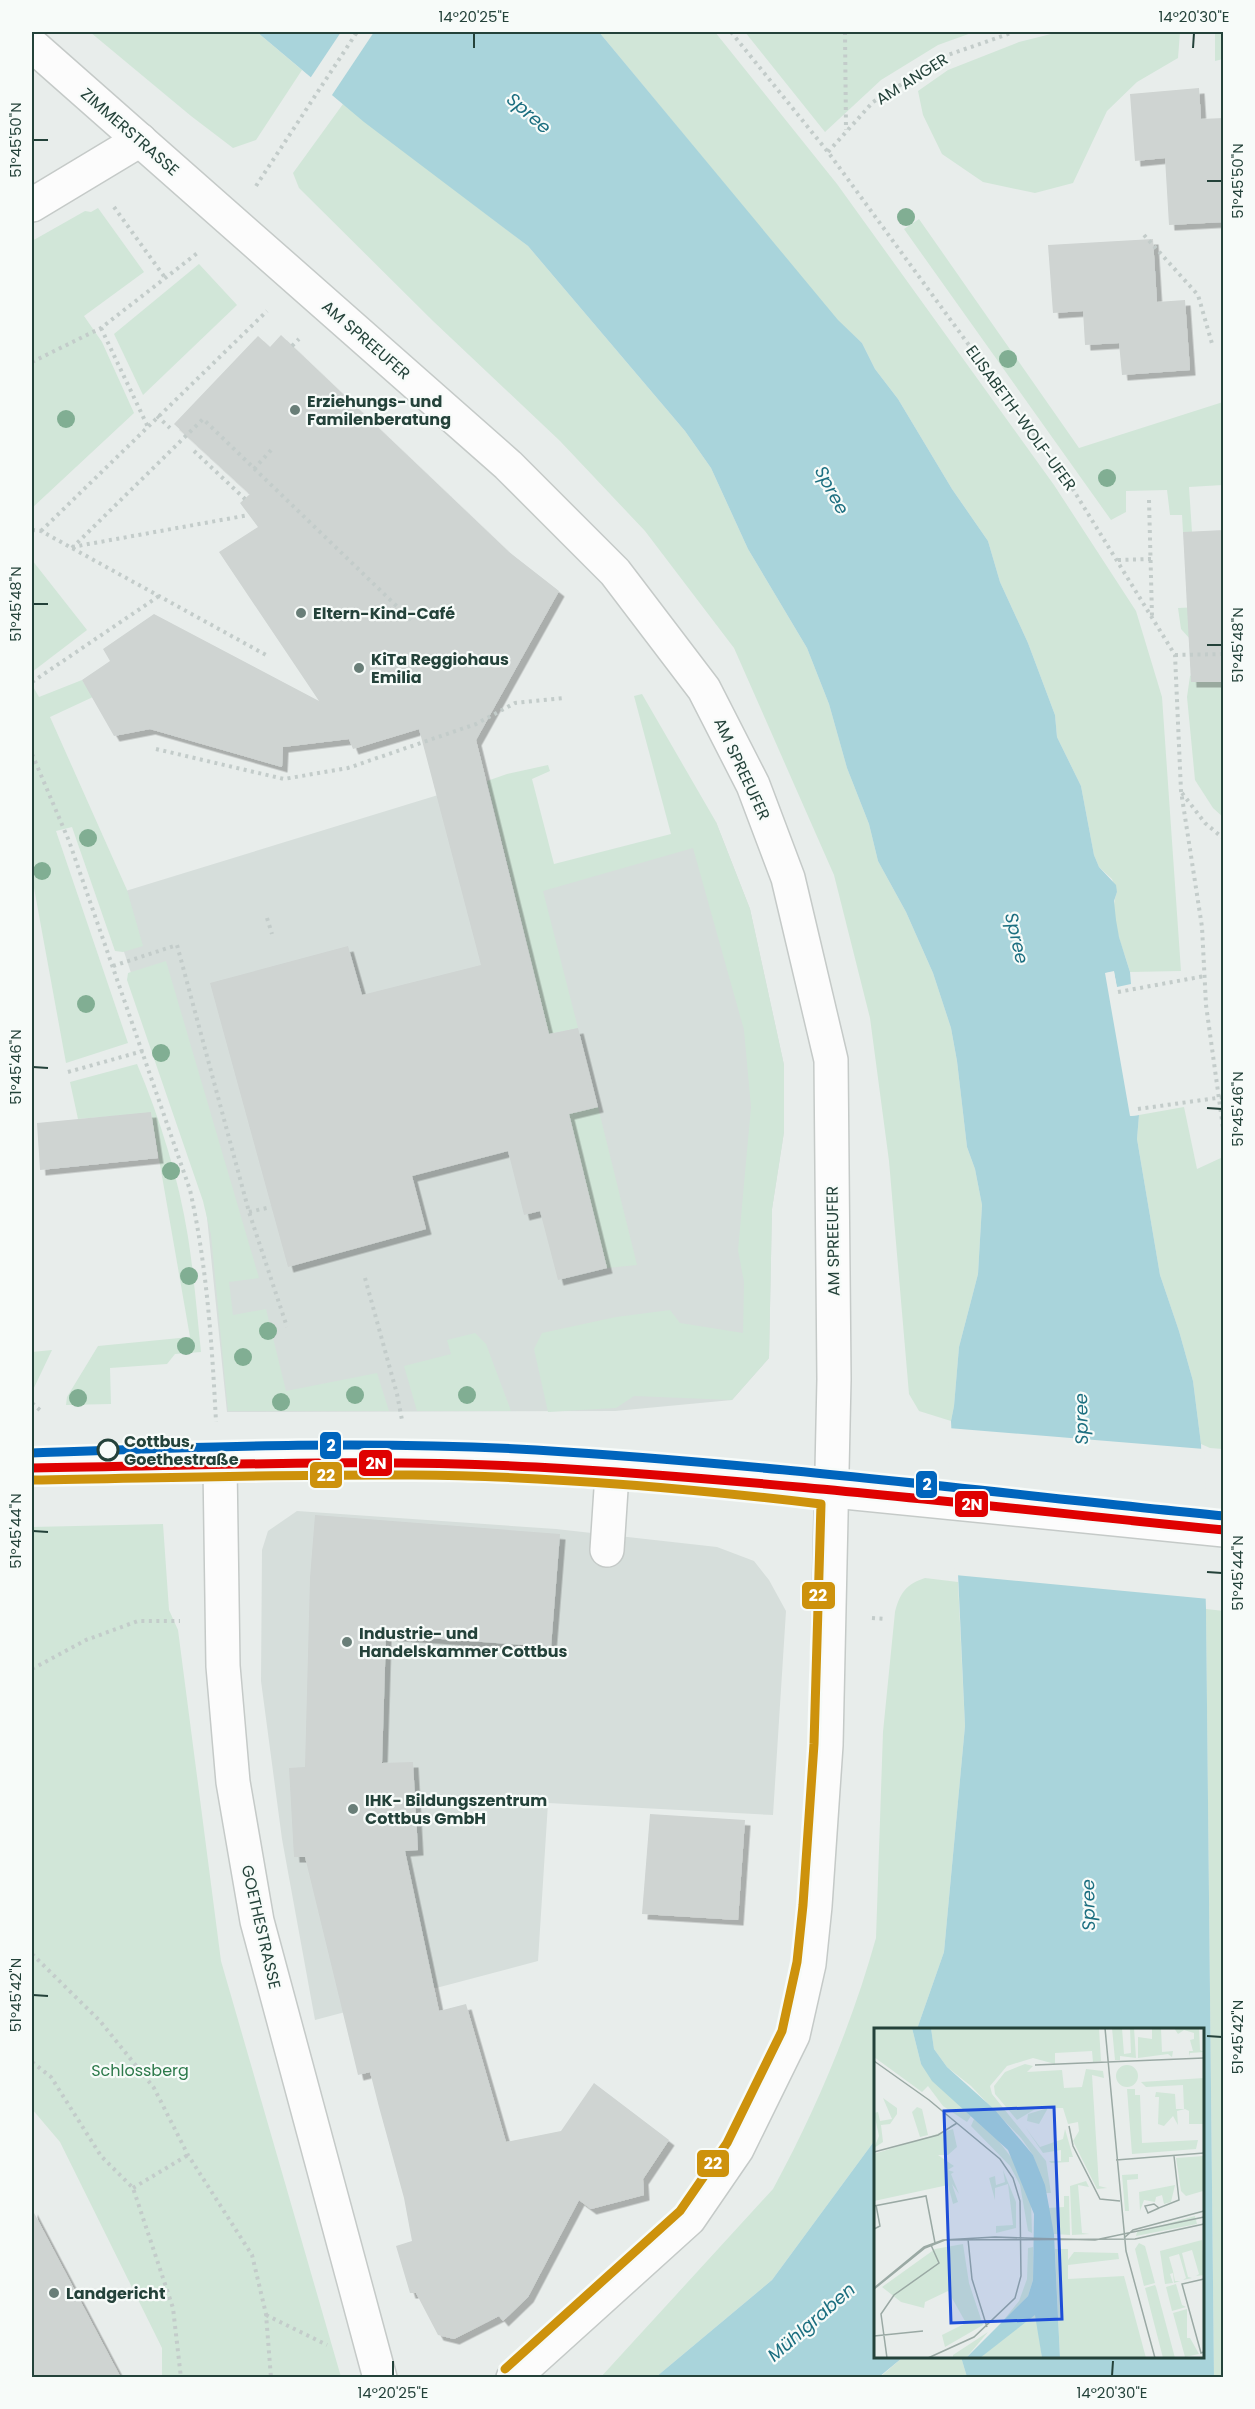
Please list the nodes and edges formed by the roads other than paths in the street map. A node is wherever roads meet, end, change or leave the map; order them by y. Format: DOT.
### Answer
graph roads {
  1 [pos="32,45"];
  2 [pos="140,140"];
  3 [pos="32,205"];
  4 [pos="229,218"];
  5 [pos="220,1465"];
  6 [pos="32,1467"];
  7 [pos="612,1474"];
  8 [pos="833,1493"];
  9 [pos="1224,1530"];
  10 [pos="608,1550"];
  11 [pos="380,2378"];
  12 [pos="513,2378"];
  1 -- 2 [label="street, ZIMMERSTRASSE"];
  2 -- 3 [label="street"];
  2 -- 4 [label="street, ZIMMERSTRASSE"];
  4 -- 8 [label="street, AM SPREEUFER"];
  5 -- 6 [label="street"];
  5 -- 7 [label="street"];
  5 -- 11 [label="street, GOETHESTRASSE"];
  7 -- 8 [label="street"];
  7 -- 10 [label="street"];
  8 -- 9 [label="street"];
  8 -- 12 [label="street, AM SPREEUFER"];
}
